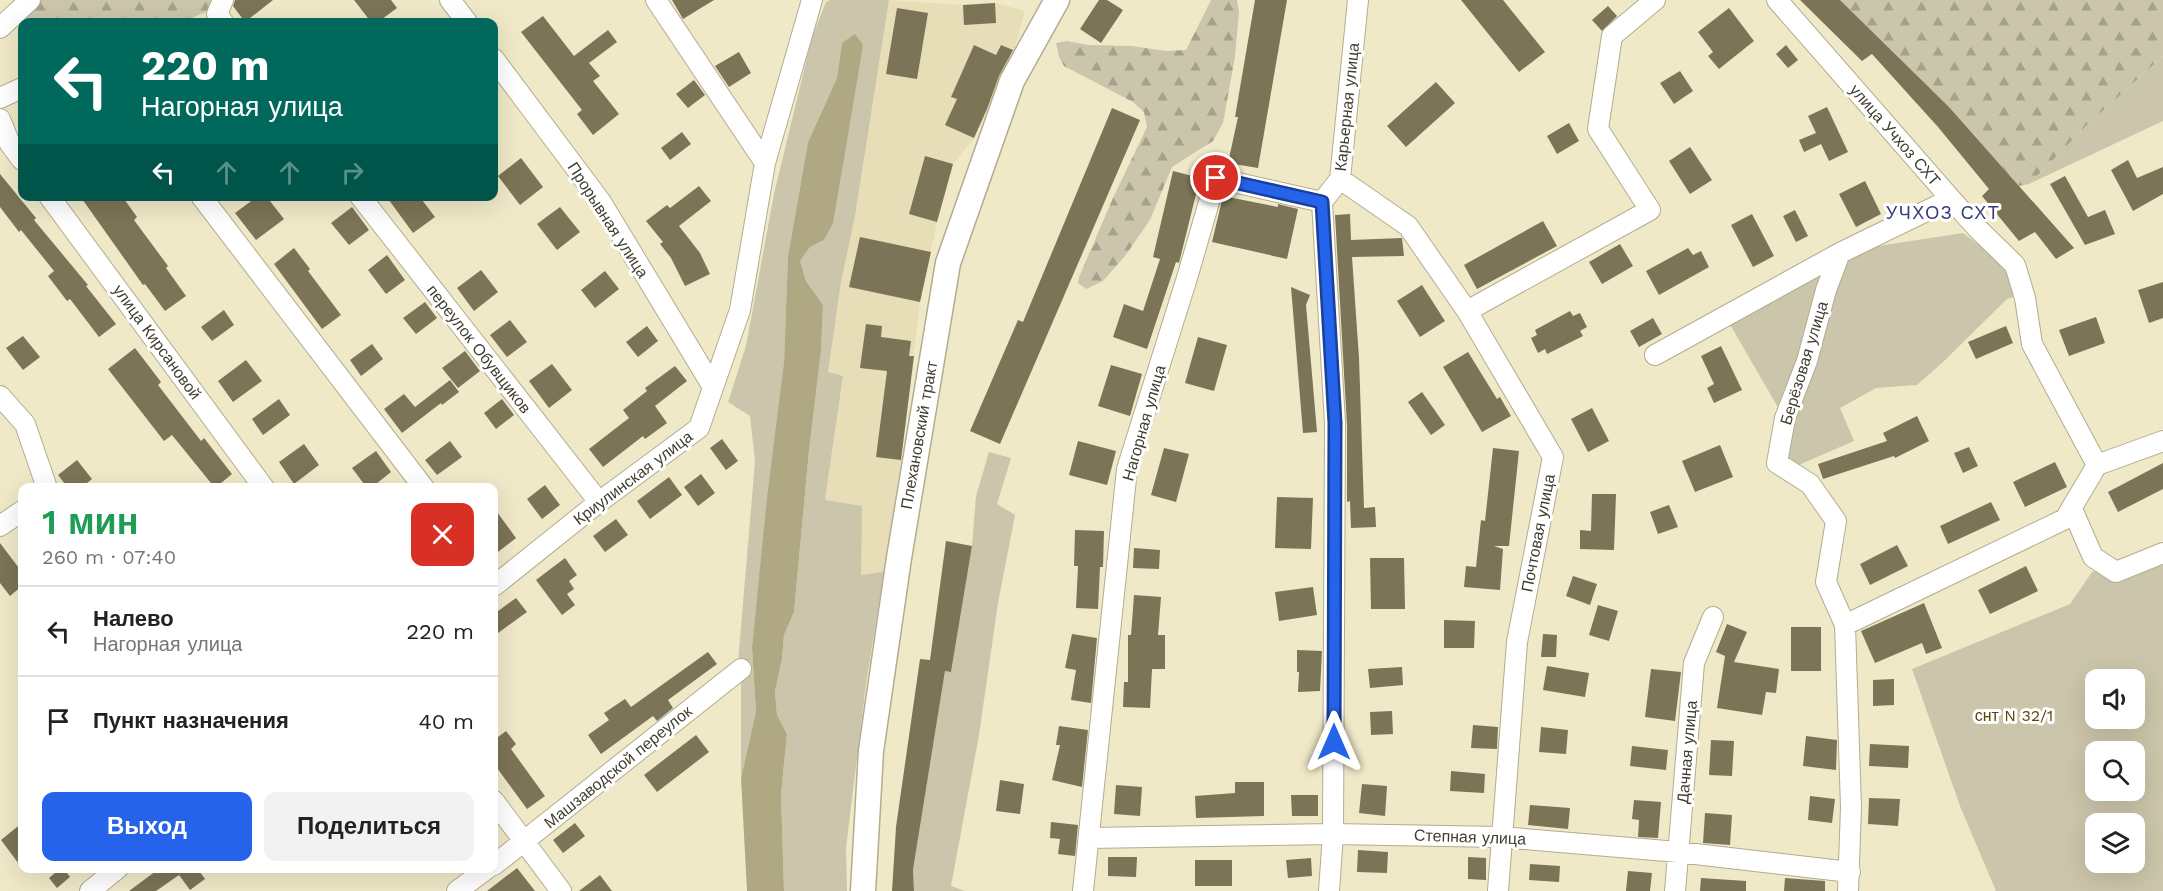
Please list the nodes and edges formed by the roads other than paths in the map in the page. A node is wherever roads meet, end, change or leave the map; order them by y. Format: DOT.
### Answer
graph roads {
  1 [pos="30,0"];
  2 [pos="223,0"];
  3 [pos="450,0"];
  4 [pos="656,0"];
  5 [pos="812,0"];
  6 [pos="1057,0"];
  7 [pos="1358,0"];
  8 [pos="1656,0"];
  9 [pos="1777,0"];
  10 [pos="220,18"];
  11 [pos="463,18"];
  12 [pos="0,28"];
  13 [pos="498,64"];
  14 [pos="18,90"];
  15 [pos="0,98"];
  16 [pos="0,119"];
  17 [pos="18,155"];
  18 [pos="765,163"];
  19 [pos="1340,179"];
  20 [pos="1951,199"];
  21 [pos="53,201"];
  22 [pos="205,201"];
  23 [pos="364,201"];
  24 [pos="1322,202"];
  25 [pos="1840,253"];
  26 [pos="1467,311"];
  27 [pos="1655,355"];
  28 [pos="713,387"];
  29 [pos="0,396"];
  30 [pos="2163,441"];
  31 [pos="2097,465"];
  32 [pos="45,483"];
  33 [pos="260,483"];
  34 [pos="420,483"];
  35 [pos="599,502"];
  36 [pos="2072,508"];
  37 [pos="18,514"];
  38 [pos="0,526"];
  39 [pos="2163,553"];
  40 [pos="498,580"];
  41 [pos="1713,617"];
  42 [pos="1845,625"];
  43 [pos="741,669"];
  44 [pos="498,807"];
  45 [pos="1333,834"];
  46 [pos="1501,837"];
  47 [pos="1089,838"];
  48 [pos="523,843"];
  49 [pos="1678,852"];
  50 [pos="498,862"];
  51 [pos="112,873"];
  52 [pos="481,873"];
  53 [pos="1849,881"];
  54 [pos="90,891"];
  55 [pos="457,891"];
  56 [pos="561,891"];
  57 [pos="863,891"];
  58 [pos="1083,891"];
  59 [pos="1329,891"];
  60 [pos="1498,891"];
  61 [pos="1675,891"];
  1 -- 12 [label="street"];
  2 -- 10 [label="street"];
  3 -- 11 [label="street"];
  4 -- 18 [label="street"];
  5 -- 18 [label="street, Криулинская улица"];
  6 -- 57 [label="street, Плехановский тракт"];
  7 -- 19 [label="street, Карьерная улица"];
  8 -- 26 [label="street"];
  9 -- 20 [label="street, улица Учхоз СХТ"];
  13 -- 28 [label="street, Прорывная улица"];
  14 -- 15 [label="street"];
  16 -- 17 [label="street"];
  18 -- 28 [label="street, Криулинская улица"];
  19 -- 24 [label="street, Карьерная улица"];
  19 -- 26 [label="street, Почтовая улица"];
  20 -- 25 [label="street"];
  20 -- 31 [label="street, улица Учхоз СХТ"];
  21 -- 33 [label="street, улица Кирсановой"];
  22 -- 34 [label="street"];
  23 -- 35 [label="street, переулок Обувщиков"];
  24 -- 45 [label="street"];
  24 -- 47 [label="street, Нагорная улица"];
  25 -- 27 [label="street"];
  25 -- 42 [label="street, Берёзовая улица"];
  26 -- 46 [label="street, Почтовая улица"];
  28 -- 35 [label="street, Криулинская улица"];
  29 -- 32 [label="street"];
  30 -- 31 [label="street"];
  31 -- 36 [label="street"];
  35 -- 40 [label="street, Криулинская улица"];
  36 -- 39 [label="street"];
  36 -- 42 [label="street"];
  37 -- 38 [label="street"];
  41 -- 49 [label="street, Дачная улица"];
  42 -- 53 [label="street, Берёзовая улица"];
  43 -- 48 [label="street, Машзаводской переулок"];
  44 -- 48 [label="street"];
  45 -- 46 [label="street, Степная улица"];
  45 -- 47 [label="street, Степная улица"];
  45 -- 59 [label="street"];
  46 -- 49 [label="street, Степная улица"];
  46 -- 60 [label="street, Почтовая улица"];
  47 -- 58 [label="street, Нагорная улица"];
  48 -- 50 [label="street, Машзаводской переулок"];
  48 -- 56 [label="street"];
  49 -- 53 [label="street, Степная улица"];
  49 -- 61 [label="street, Дачная улица"];
  51 -- 54 [label="street"];
  52 -- 55 [label="street"];
}
